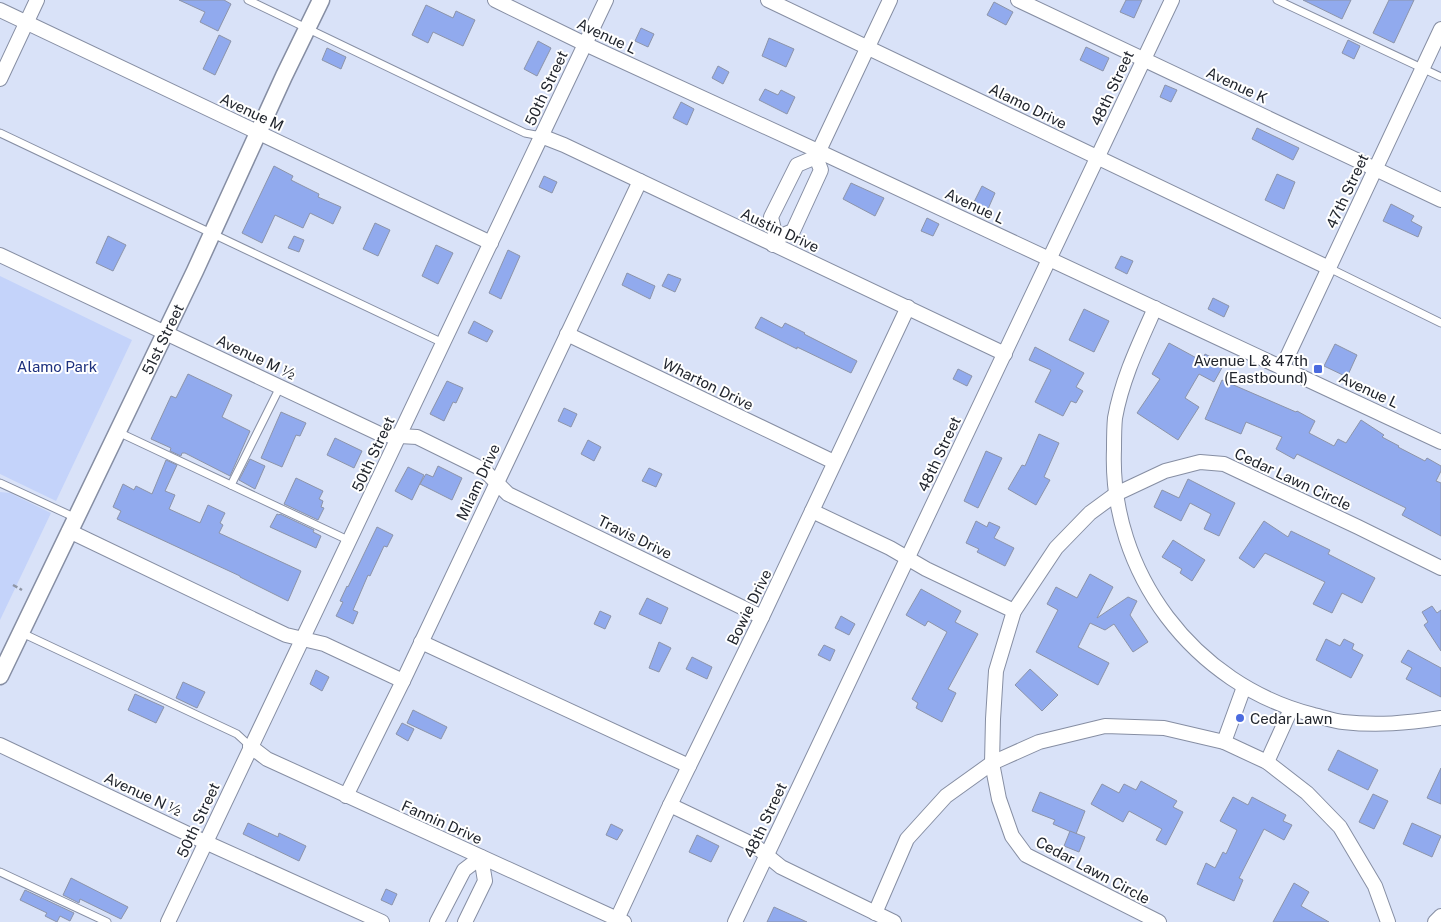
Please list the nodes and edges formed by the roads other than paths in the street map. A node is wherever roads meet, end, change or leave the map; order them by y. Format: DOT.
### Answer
graph roads {
  1 [pos="37,0"];
  2 [pos="248,0"];
  3 [pos="321,0"];
  4 [pos="496,0"];
  5 [pos="606,0"];
  6 [pos="768,0"];
  7 [pos="890,0"];
  8 [pos="1018,0"];
  9 [pos="1172,0"];
  10 [pos="1277,0"];
  11 [pos="0,10"];
  12 [pos="27,23"];
  13 [pos="307,28"];
  14 [pos="1441,29"];
  15 [pos="585,44"];
  16 [pos="868,48"];
  17 [pos="1144,59"];
  18 [pos="1422,68"];
  19 [pos="1441,77"];
  20 [pos="0,79"];
  21 [pos="258,132"];
  22 [pos="0,133"];
  23 [pos="541,136"];
  24 [pos="817,154"];
  25 [pos="1097,157"];
  26 [pos="1375,169"];
  27 [pos="640,181"];
  28 [pos="1441,200"];
  29 [pos="212,234"];
  30 [pos="774,241"];
  31 [pos="491,243"];
  32 [pos="0,256"];
  33 [pos="1050,259"];
  34 [pos="1329,268"];
  35 [pos="908,307"];
  36 [pos="1155,308"];
  37 [pos="1441,323"];
  38 [pos="165,332"];
  39 [pos="567,334"];
  40 [pos="443,343"];
  41 [pos="1005,354"];
  42 [pos="1282,368"];
  43 [pos="280,387"];
  44 [pos="117,432"];
  45 [pos="400,435"];
  46 [pos="1441,442"];
  47 [pos="834,462"];
  48 [pos="496,482"];
  49 [pos="0,483"];
  50 [pos="231,485"];
  51 [pos="1116,494"];
  52 [pos="812,511"];
  53 [pos="72,525"];
  54 [pos="350,541"];
  55 [pos="908,558"];
  56 [pos="1441,568"];
  57 [pos="1014,611"];
  58 [pos="762,617"];
  59 [pos="22,633"];
  60 [pos="302,639"];
  61 [pos="421,642"];
  62 [pos="0,676"];
  63 [pos="403,681"];
  64 [pos="1244,687"];
  65 [pos="1291,709"];
  66 [pos="1441,718"];
  67 [pos="1224,742"];
  68 [pos="0,745"];
  69 [pos="250,746"];
  70 [pos="1267,762"];
  71 [pos="992,763"];
  72 [pos="689,766"];
  73 [pos="346,796"];
  74 [pos="670,805"];
  75 [pos="205,842"];
  76 [pos="766,856"];
  77 [pos="481,857"];
  78 [pos="0,872"];
  79 [pos="875,913"];
  80 [pos="1441,916"];
  81 [pos="621,921"];
  82 [pos="107,922"];
  83 [pos="168,922"];
  84 [pos="382,922"];
  85 [pos="437,922"];
  86 [pos="465,922"];
  87 [pos="735,922"];
  88 [pos="894,922"];
  89 [pos="1158,922"];
  90 [pos="1388,922"];
  91 [pos="1435,922"];
  1 -- 12 [label="street"];
  2 -- 13 [label="lane"];
  3 -- 13 [label="street, 51st Street"];
  4 -- 15 [label="street, Avenue L"];
  5 -- 15 [label="street, 50th Street"];
  6 -- 16 [label="street, Alamo Drive"];
  7 -- 16 [label="street"];
  8 -- 17 [label="street, Avenue K"];
  9 -- 17 [label="street, 48th Street"];
  10 -- 18 [label="lane"];
  11 -- 12 [label="street, Avenue M"];
  12 -- 20 [label="street"];
  12 -- 21 [label="street, Avenue M"];
  13 -- 21 [label="street, 51st Street"];
  13 -- 23 [label="lane"];
  14 -- 18 [label="street, 47th Street"];
  15 -- 23 [label="street, 50th Street"];
  15 -- 24 [label="street, Avenue L"];
  16 -- 24 [label="street"];
  16 -- 25 [label="street, Alamo Drive"];
  17 -- 25 [label="street, 48th Street"];
  17 -- 26 [label="street, Avenue K"];
  18 -- 19 [label="lane"];
  18 -- 26 [label="street, 47th Street"];
  21 -- 29 [label="street, 51st Street"];
  21 -- 31 [label="street, Avenue M"];
  22 -- 29 [label="lane"];
  23 -- 27 [label="street, Austin Drive"];
  23 -- 31 [label="street, 50th Street"];
  24 -- 30 [label="street"];
  24 -- 30 [label="street"];
  24 -- 33 [label="street, Avenue L"];
  25 -- 33 [label="street, 48th Street"];
  25 -- 34 [label="street, Alamo Drive"];
  26 -- 28 [label="street, Avenue K"];
  26 -- 34 [label="street, 47th Street"];
  27 -- 30 [label="street, Austin Drive"];
  27 -- 39 [label="street, Milam Drive"];
  29 -- 38 [label="street, 51st Street"];
  29 -- 40 [label="lane"];
  30 -- 35 [label="street, Austin Drive"];
  31 -- 40 [label="street, 50th Street"];
  32 -- 38 [label="street, Avenue M ½"];
  33 -- 36 [label="street, Avenue L"];
  33 -- 41 [label="street, 48th Street"];
  34 -- 37 [label="lane"];
  34 -- 42 [label="street, 47th Street"];
  35 -- 41 [label="street, Austin Drive"];
  35 -- 47 [label="street, Bowie Drive"];
  36 -- 42 [label="street, Avenue L"];
  36 -- 51 [label="street"];
  38 -- 43 [label="street, Avenue M ½"];
  38 -- 44 [label="street, 51st Street"];
  39 -- 47 [label="street, Wharton Drive"];
  39 -- 48 [label="street, Milam Drive"];
  40 -- 45 [label="street, 50th Street"];
  41 -- 55 [label="street, 48th Street"];
  42 -- 46 [label="street, Avenue L"];
  43 -- 45 [label="street, Avenue M ½"];
  43 -- 50 [label="lane"];
  44 -- 50 [label="lane"];
  44 -- 53 [label="street, 51st Street"];
  45 -- 48 [label="street, Avenue M ½"];
  45 -- 54 [label="street, 50th Street"];
  47 -- 52 [label="street, Bowie Drive"];
  48 -- 58 [label="street, Travis Drive"];
  48 -- 61 [label="street, Milam Drive"];
  49 -- 53 [label="lane"];
  50 -- 54 [label="lane"];
  51 -- 56 [label="street, Cedar Lawn Circle"];
  51 -- 57 [label="street, Cedar Lawn Circle"];
  51 -- 64 [label="street"];
  52 -- 55 [label="street"];
  52 -- 58 [label="street, Bowie Drive"];
  53 -- 59 [label="street, 51st Street"];
  53 -- 60 [label="street"];
  54 -- 60 [label="street, 50th Street"];
  55 -- 57 [label="street"];
  55 -- 76 [label="street, 48th Street"];
  57 -- 71 [label="street, Cedar Lawn Circle"];
  58 -- 72 [label="street, Bowie Drive"];
  59 -- 62 [label="street, 51st Street"];
  59 -- 69 [label="lane"];
  60 -- 63 [label="street"];
  60 -- 69 [label="street, 50th Street"];
  61 -- 63 [label="street, Milam Drive"];
  61 -- 72 [label="street"];
  63 -- 73 [label="street, Milam Drive"];
  64 -- 65 [label="street"];
  64 -- 67 [label="street"];
  65 -- 66 [label="street"];
  65 -- 70 [label="street"];
  67 -- 70 [label="street"];
  67 -- 71 [label="street"];
  68 -- 75 [label="street, Avenue N ½"];
  69 -- 73 [label="street, Fannin Drive"];
  69 -- 75 [label="street, 50th Street"];
  70 -- 90 [label="street"];
  71 -- 79 [label="street"];
  71 -- 89 [label="street, Cedar Lawn Circle"];
  72 -- 74 [label="street, Bowie Drive"];
  73 -- 77 [label="street, Fannin Drive"];
  74 -- 76 [label="street"];
  74 -- 81 [label="street, Bowie Drive"];
  75 -- 83 [label="street, 50th Street"];
  75 -- 84 [label="street, Avenue N ½"];
  76 -- 79 [label="street"];
  76 -- 87 [label="street, 48th Street"];
  77 -- 81 [label="street, Fannin Drive"];
  77 -- 85 [label="street"];
  77 -- 86 [label="street"];
  78 -- 82 [label="lane"];
  79 -- 88 [label="street"];
  80 -- 91 [label="street"];
}
